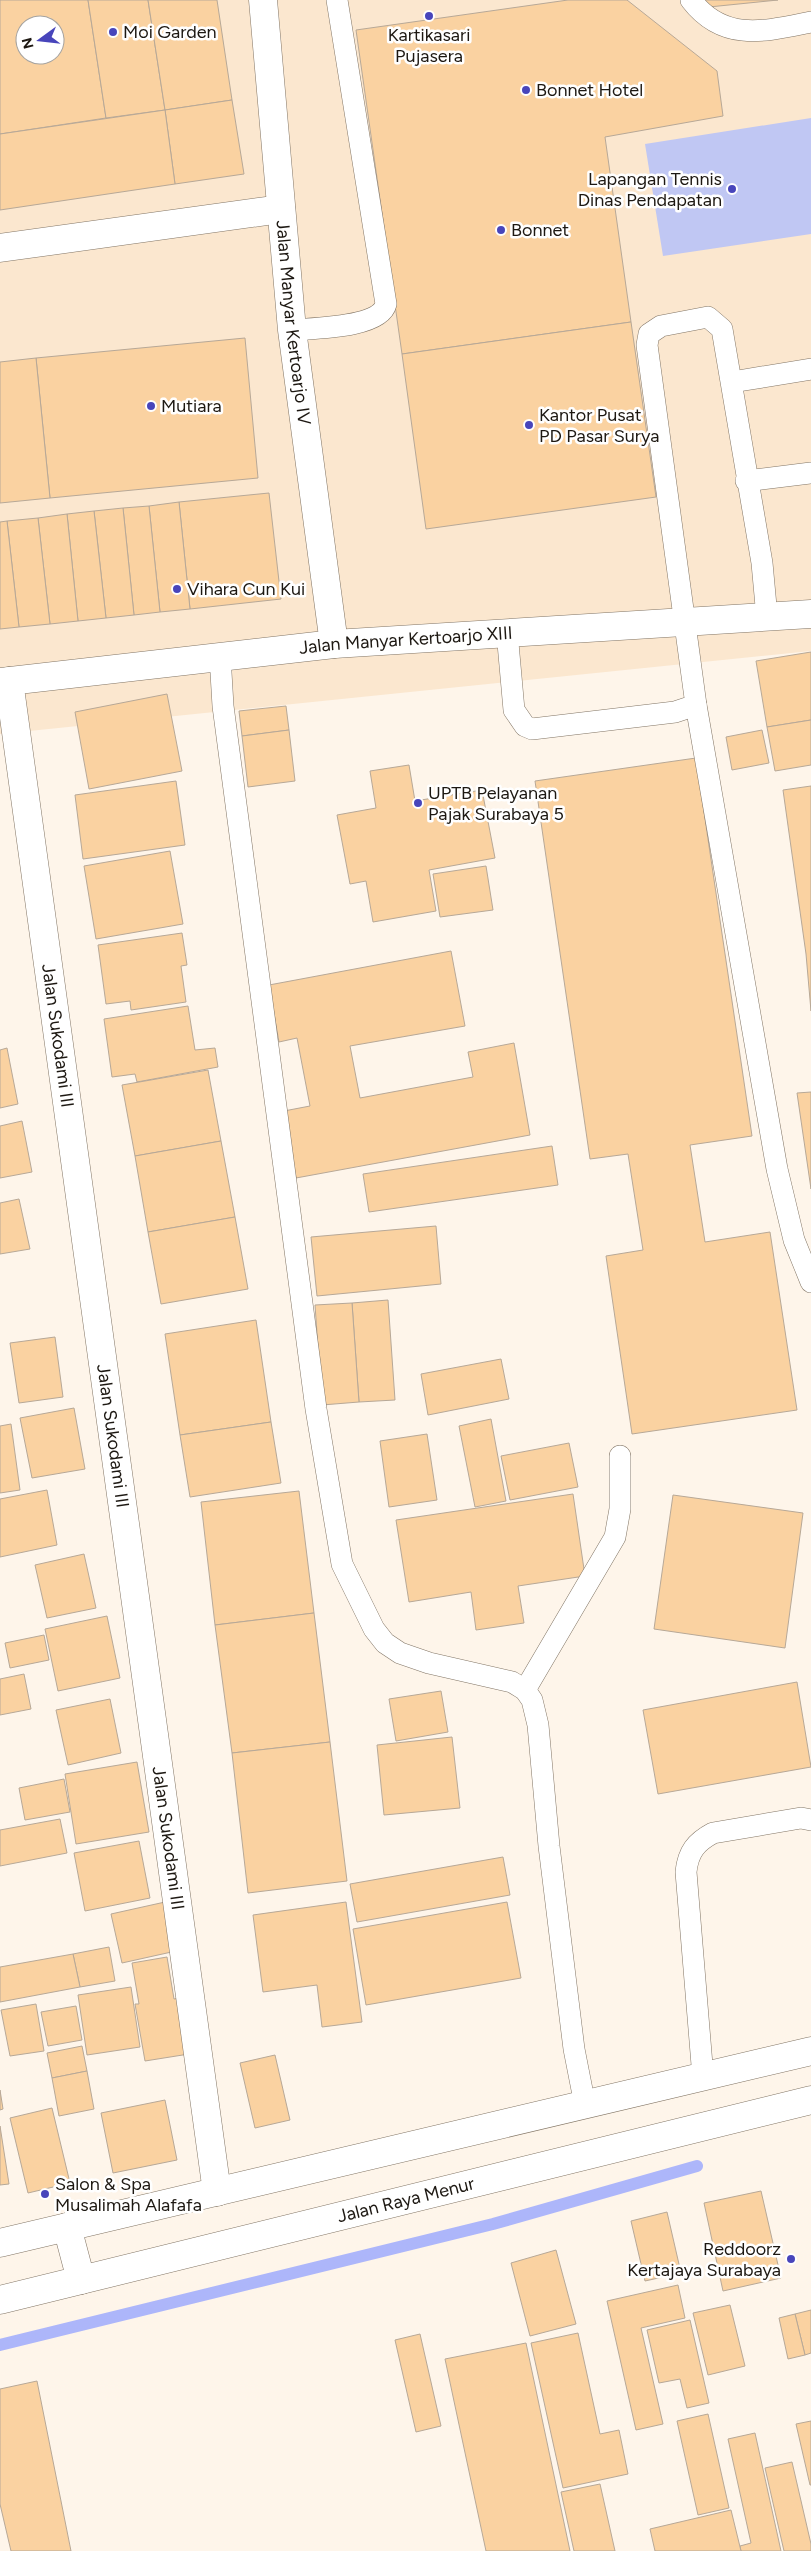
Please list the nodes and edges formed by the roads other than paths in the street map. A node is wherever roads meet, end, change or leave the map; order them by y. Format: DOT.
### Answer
graph roads {
  1 [pos="263,0"];
  2 [pos="337,0"];
  3 [pos="691,0"];
  4 [pos="811,22"];
  5 [pos="281,209"];
  6 [pos="0,248"];
  7 [pos="292,330"];
  8 [pos="811,369"];
  9 [pos="732,382"];
  10 [pos="811,473"];
  11 [pos="746,481"];
  12 [pos="811,614"];
  13 [pos="767,617"];
  14 [pos="685,620"];
  15 [pos="507,632"];
  16 [pos="334,644"];
  17 [pos="220,656"];
  18 [pos="4,682"];
  19 [pos="696,705"];
  20 [pos="811,1282"];
  21 [pos="620,1456"];
  22 [pos="526,1690"];
  23 [pos="811,1820"];
  24 [pos="811,2050"];
  25 [pos="703,2077"];
  26 [pos="811,2100"];
  27 [pos="585,2105"];
  28 [pos="217,2192"];
  29 [pos="67,2228"];
  30 [pos="0,2243"];
  31 [pos="81,2280"];
  32 [pos="0,2300"];
  1 -- 5 [label="street, Jalan Manyar Kertoarjo IV"];
  2 -- 7 [label="lane"];
  3 -- 4 [label="lane"];
  5 -- 6 [label="street"];
  5 -- 7 [label="street, Jalan Manyar Kertoarjo IV"];
  7 -- 16 [label="street, Jalan Manyar Kertoarjo IV"];
  8 -- 9 [label="lane"];
  9 -- 11 [label="lane"];
  9 -- 14 [label="lane"];
  10 -- 11 [label="lane"];
  11 -- 13 [label="lane"];
  12 -- 13 [label="street, Jalan Manyar Kertoarjo XIII"];
  13 -- 14 [label="street, Jalan Manyar Kertoarjo XIII"];
  14 -- 15 [label="street, Jalan Manyar Kertoarjo XIII"];
  14 -- 19 [label="lane"];
  15 -- 16 [label="street, Jalan Manyar Kertoarjo XIII"];
  15 -- 19 [label="lane"];
  16 -- 17 [label="street, Jalan Manyar Kertoarjo XIII"];
  17 -- 18 [label="street, Jalan Manyar Kertoarjo XIII"];
  17 -- 22 [label="lane"];
  18 -- 28 [label="street, Jalan Sukodami III"];
  19 -- 20 [label="lane"];
  21 -- 22 [label="lane"];
  22 -- 27 [label="lane"];
  23 -- 25 [label="lane"];
  24 -- 25 [label="street"];
  25 -- 27 [label="street"];
  26 -- 31 [label="street, Jalan Raya Menur"];
  27 -- 28 [label="street"];
  28 -- 29 [label="street"];
  29 -- 30 [label="street"];
  29 -- 31 [label="street"];
  31 -- 32 [label="street, Jalan Raya Menur"];
}
